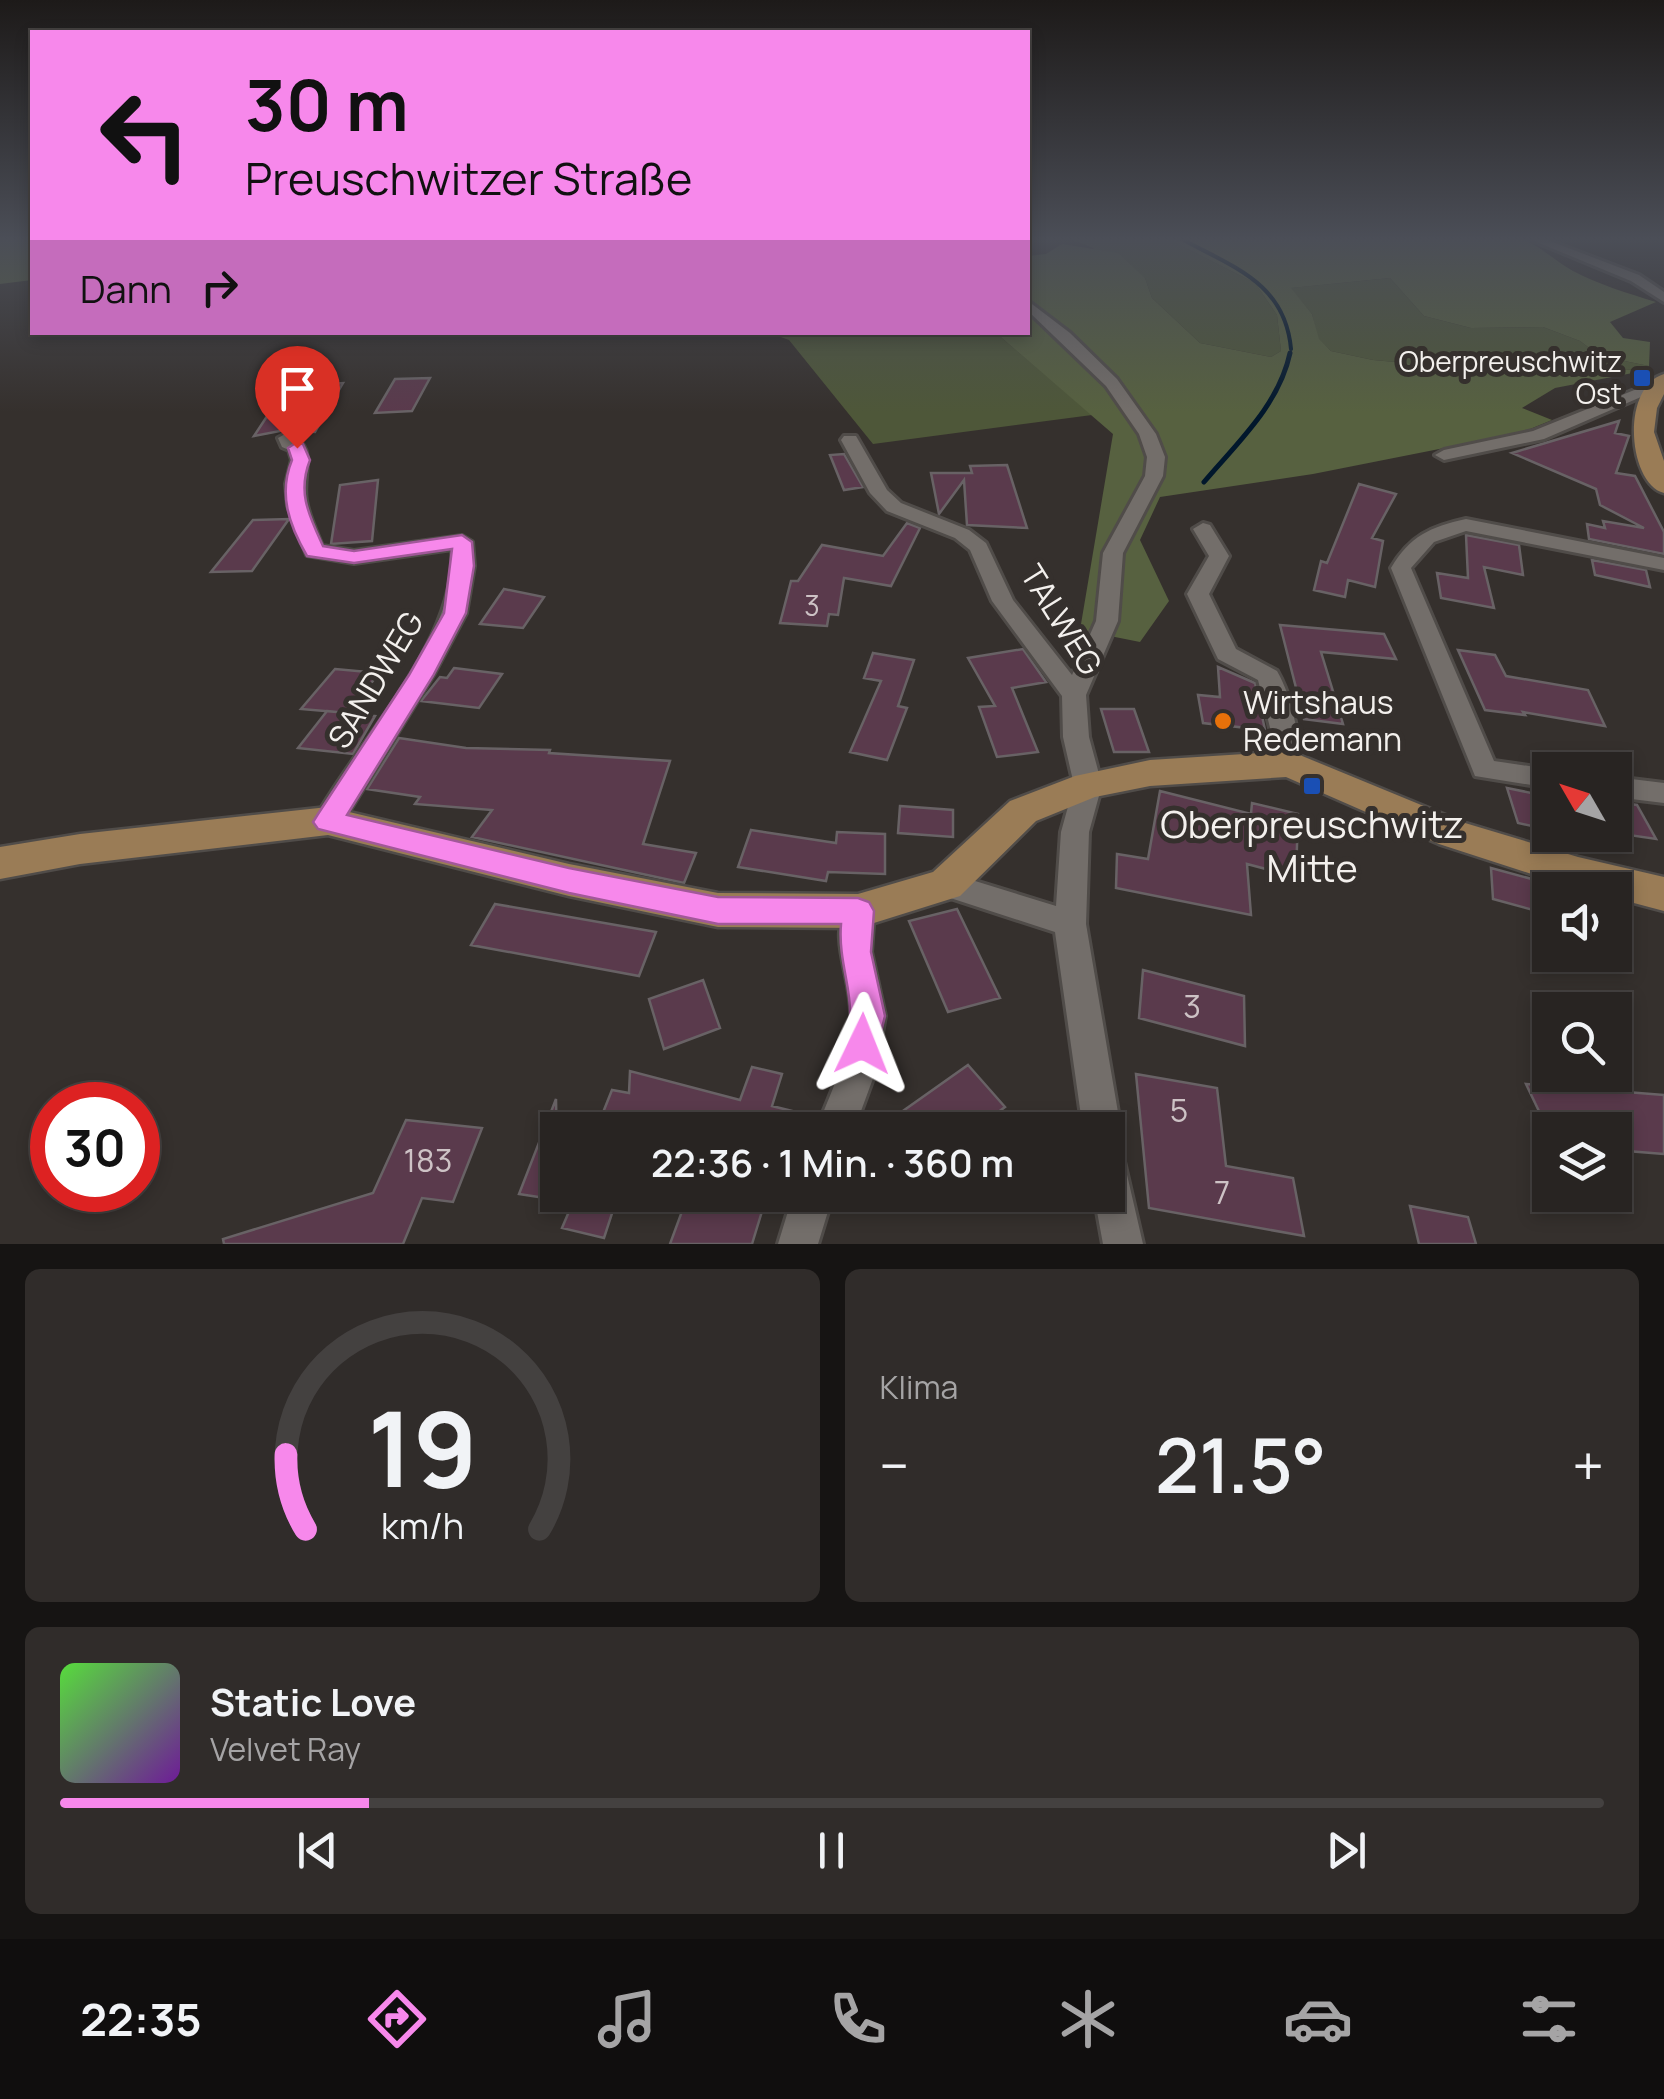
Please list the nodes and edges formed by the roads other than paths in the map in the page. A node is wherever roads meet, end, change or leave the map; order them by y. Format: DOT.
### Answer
graph roads {
  1 [pos="1030,306"];
  2 [pos="1663,381"];
  3 [pos="287,438"];
  4 [pos="850,440"];
  5 [pos="1444,455"];
  6 [pos="1661,473"];
  7 [pos="1203,529"];
  8 [pos="1664,564"];
  9 [pos="1074,695"];
  10 [pos="1290,764"];
  11 [pos="1532,775"];
  12 [pos="1088,785"];
  13 [pos="1632,788"];
  14 [pos="1664,793"];
  15 [pos="328,822"];
  16 [pos="0,863"];
  17 [pos="946,884"];
  18 [pos="1664,894"];
  19 [pos="858,911"];
  20 [pos="1070,924"];
  21 [pos="842,1112"];
  22 [pos="1099,1112"];
  23 [pos="808,1212"];
  24 [pos="1117,1212"];
  25 [pos="798,1244"];
  26 [pos="1123,1244"];
  1 -- 9 [label="street"];
  2 -- 5 [label="street"];
  2 -- 6 [label="street"];
  3 -- 15 [label="street, SANDWEG"];
  4 -- 9 [label="street, TALWEG"];
  7 -- 10 [label="street"];
  8 -- 11 [label="street"];
  9 -- 12 [label="street, TALWEG"];
  10 -- 12 [label="street"];
  10 -- 18 [label="street"];
  12 -- 17 [label="street"];
  12 -- 20 [label="street"];
  13 -- 14 [label="street"];
  15 -- 16 [label="street"];
  15 -- 19 [label="street"];
  17 -- 19 [label="street"];
  17 -- 20 [label="street"];
  19 -- 21 [label="street"];
  20 -- 22 [label="street"];
  23 -- 25 [label="street"];
  24 -- 26 [label="street"];
}
